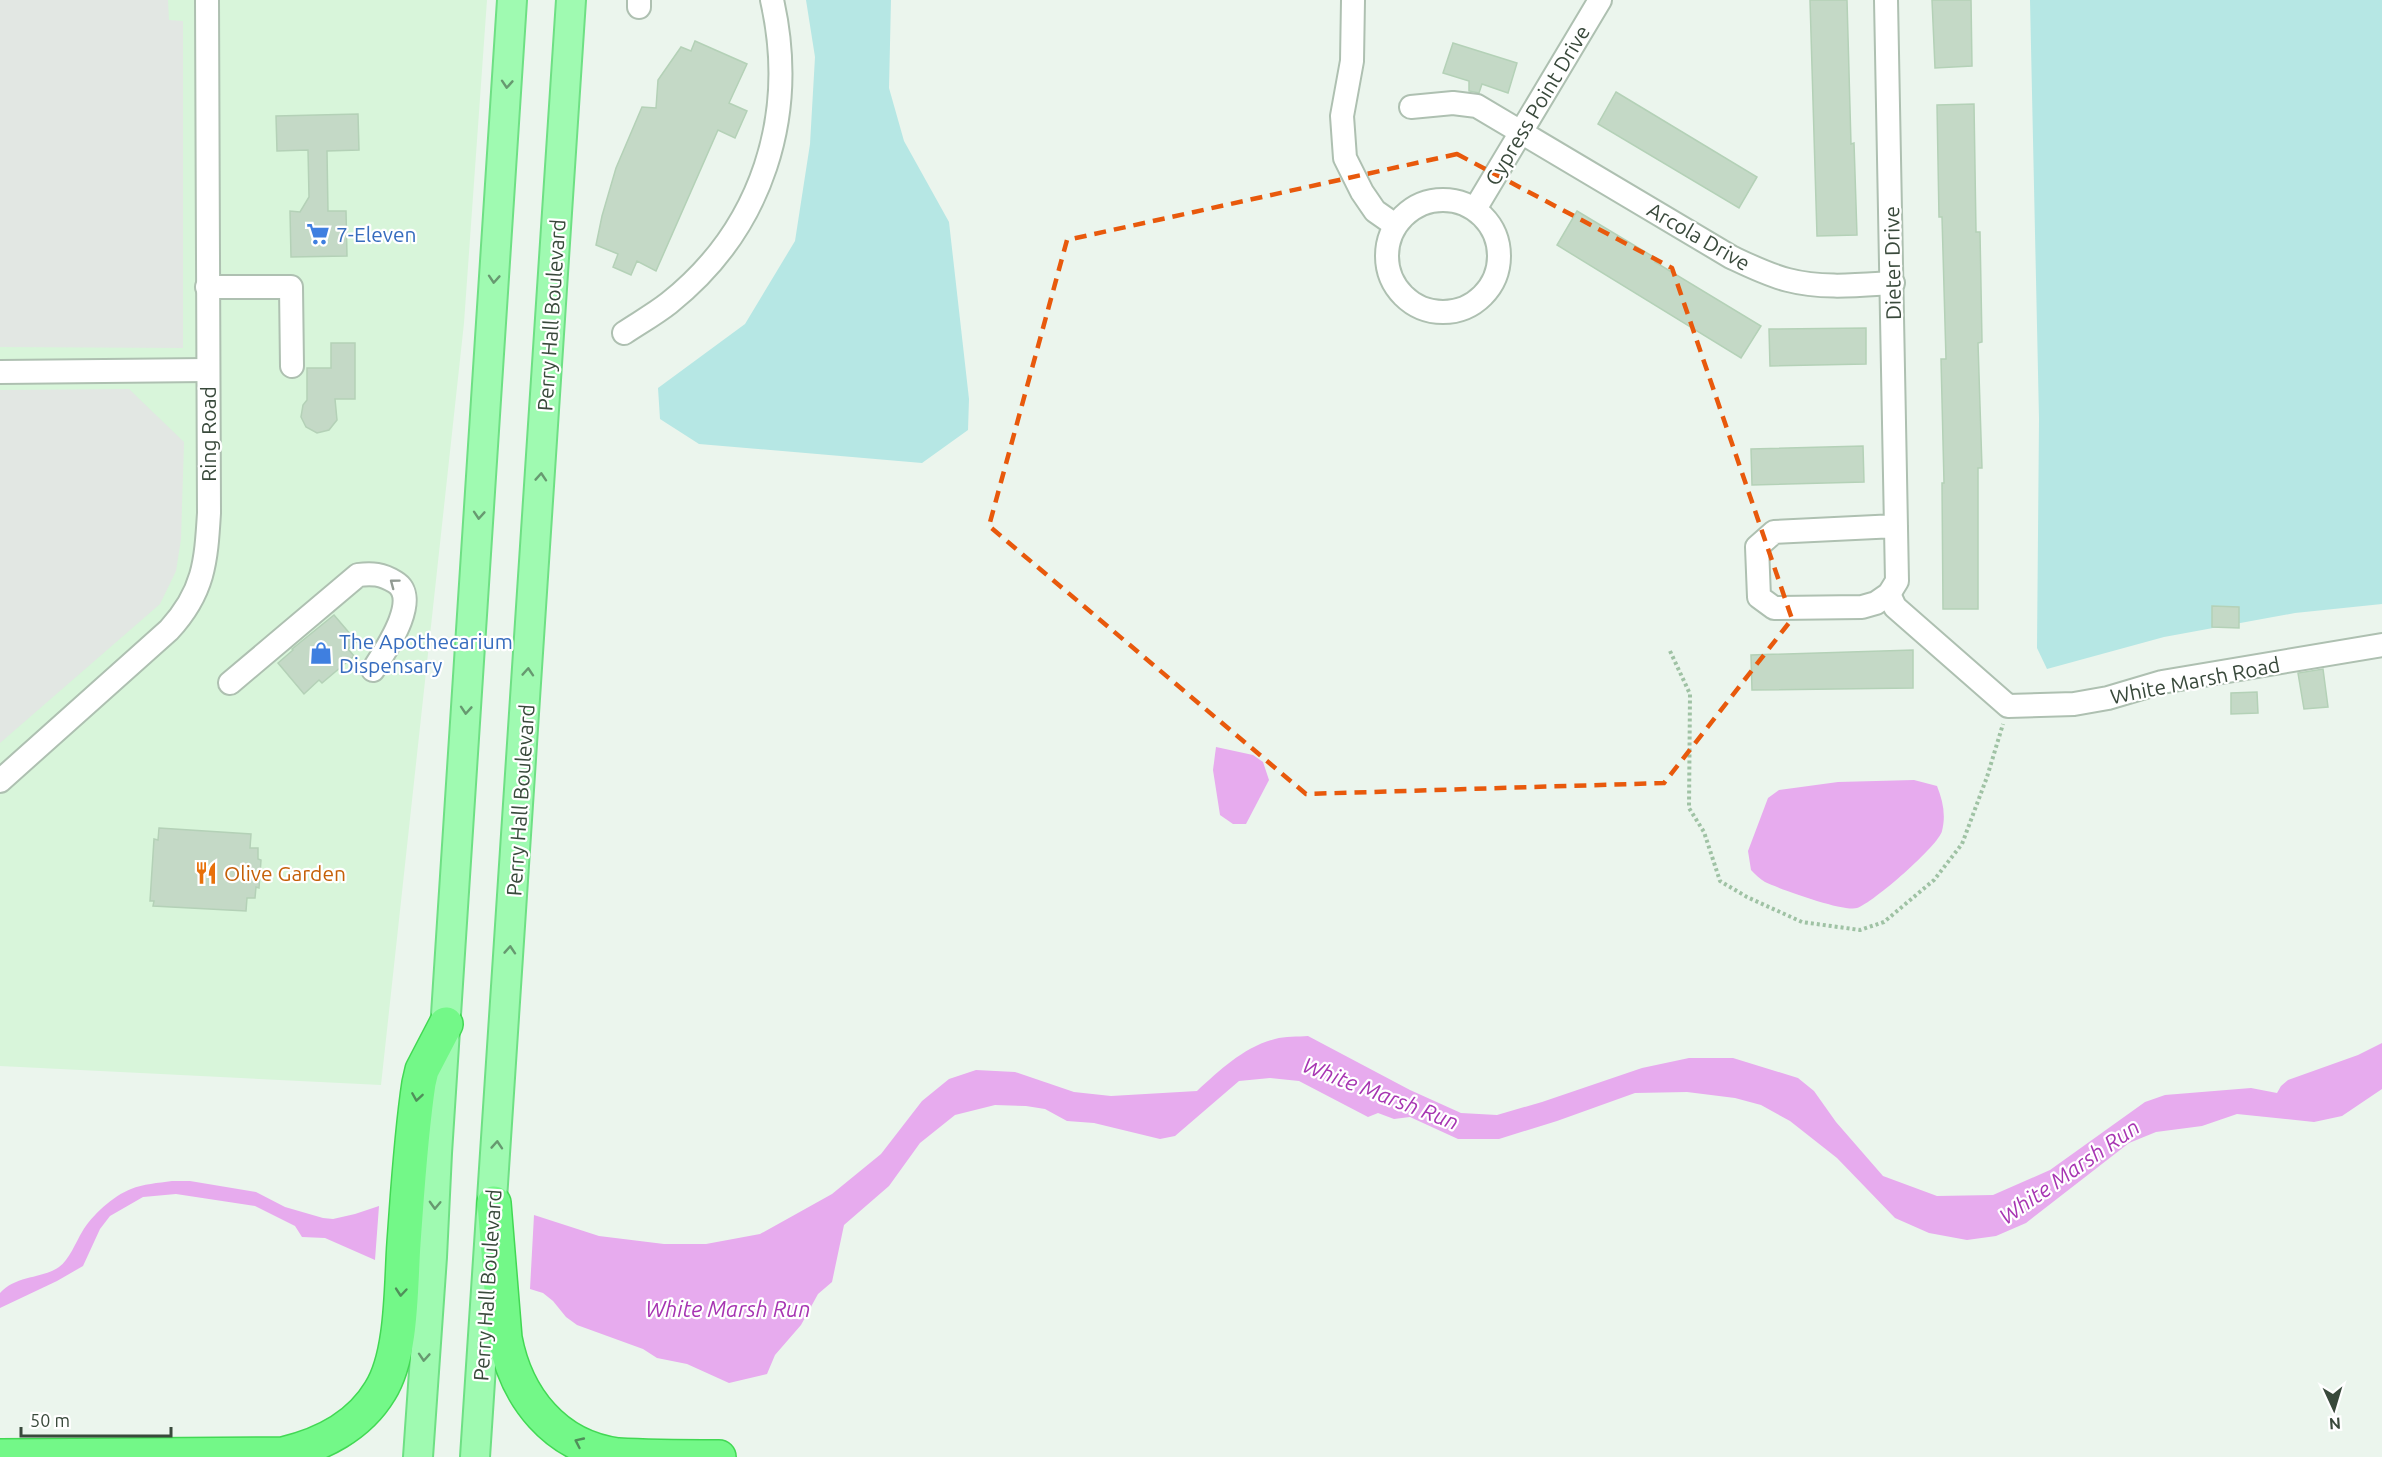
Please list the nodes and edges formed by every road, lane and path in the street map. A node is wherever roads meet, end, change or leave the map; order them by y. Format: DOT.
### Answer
graph roads {
  1 [pos="207,0"];
  2 [pos="571,0"];
  3 [pos="772,0"];
  4 [pos="1353,0"];
  5 [pos="1599,0"];
  6 [pos="1886,0"];
  7 [pos="509,9"];
  8 [pos="1411,107"];
  9 [pos="1522,132"];
  10 [pos="1475,209"];
  11 [pos="1395,225"];
  12 [pos="1893,283"];
  13 [pos="207,287"];
  14 [pos="624,333"];
  15 [pos="292,366"];
  16 [pos="208,370"];
  17 [pos="0,372"];
  18 [pos="1896,526"];
  19 [pos="1889,594"];
  20 [pos="2382,645"];
  21 [pos="1671,651"];
  22 [pos="373,670"];
  23 [pos="230,683"];
  24 [pos="2008,706"];
  25 [pos="0,781"];
  26 [pos="446,1024"];
  27 [pos="494,1203"];
  28 [pos="0,1456"];
  29 [pos="418,1457"];
  30 [pos="475,1457"];
  31 [pos="719,1457"];
  1 -- 13 [label="street, Ring Road"];
  27 -- 2 [label="main road, Perry Hall Boulevard, one-way"];
  3 -- 14 [label="street"];
  4 -- 11 [label="street"];
  5 -- 9 [label="street, Cypress Point Drive"];
  6 -- 12 [label="street, Dieter Drive"];
  7 -- 26 [label="main road, one-way"];
  8 -- 9 [label="street, Arcola Drive"];
  9 -- 10 [label="street, Cypress Point Drive"];
  9 -- 12 [label="street, Arcola Drive"];
  10 -- 11 [label="street"];
  10 -- 11 [label="street"];
  12 -- 18 [label="street, Dieter Drive"];
  13 -- 15 [label="street"];
  13 -- 16 [label="street, Ring Road"];
  16 -- 17 [label="street"];
  16 -- 25 [label="street, Ring Road"];
  18 -- 19 [label="street, Dieter Drive"];
  18 -- 19 [label="street"];
  19 -- 24 [label="street"];
  20 -- 24 [label="street, White Marsh Road"];
  21 -- 24 [label="path"];
  22 -- 23 [label="street, one-way"];
  26 -- 28 [label="highway, one-way"];
  26 -- 29 [label="main road, one-way"];
  27 -- 30 [label="main road, Perry Hall Boulevard"];
  31 -- 27 [label="highway, one-way"];
}
